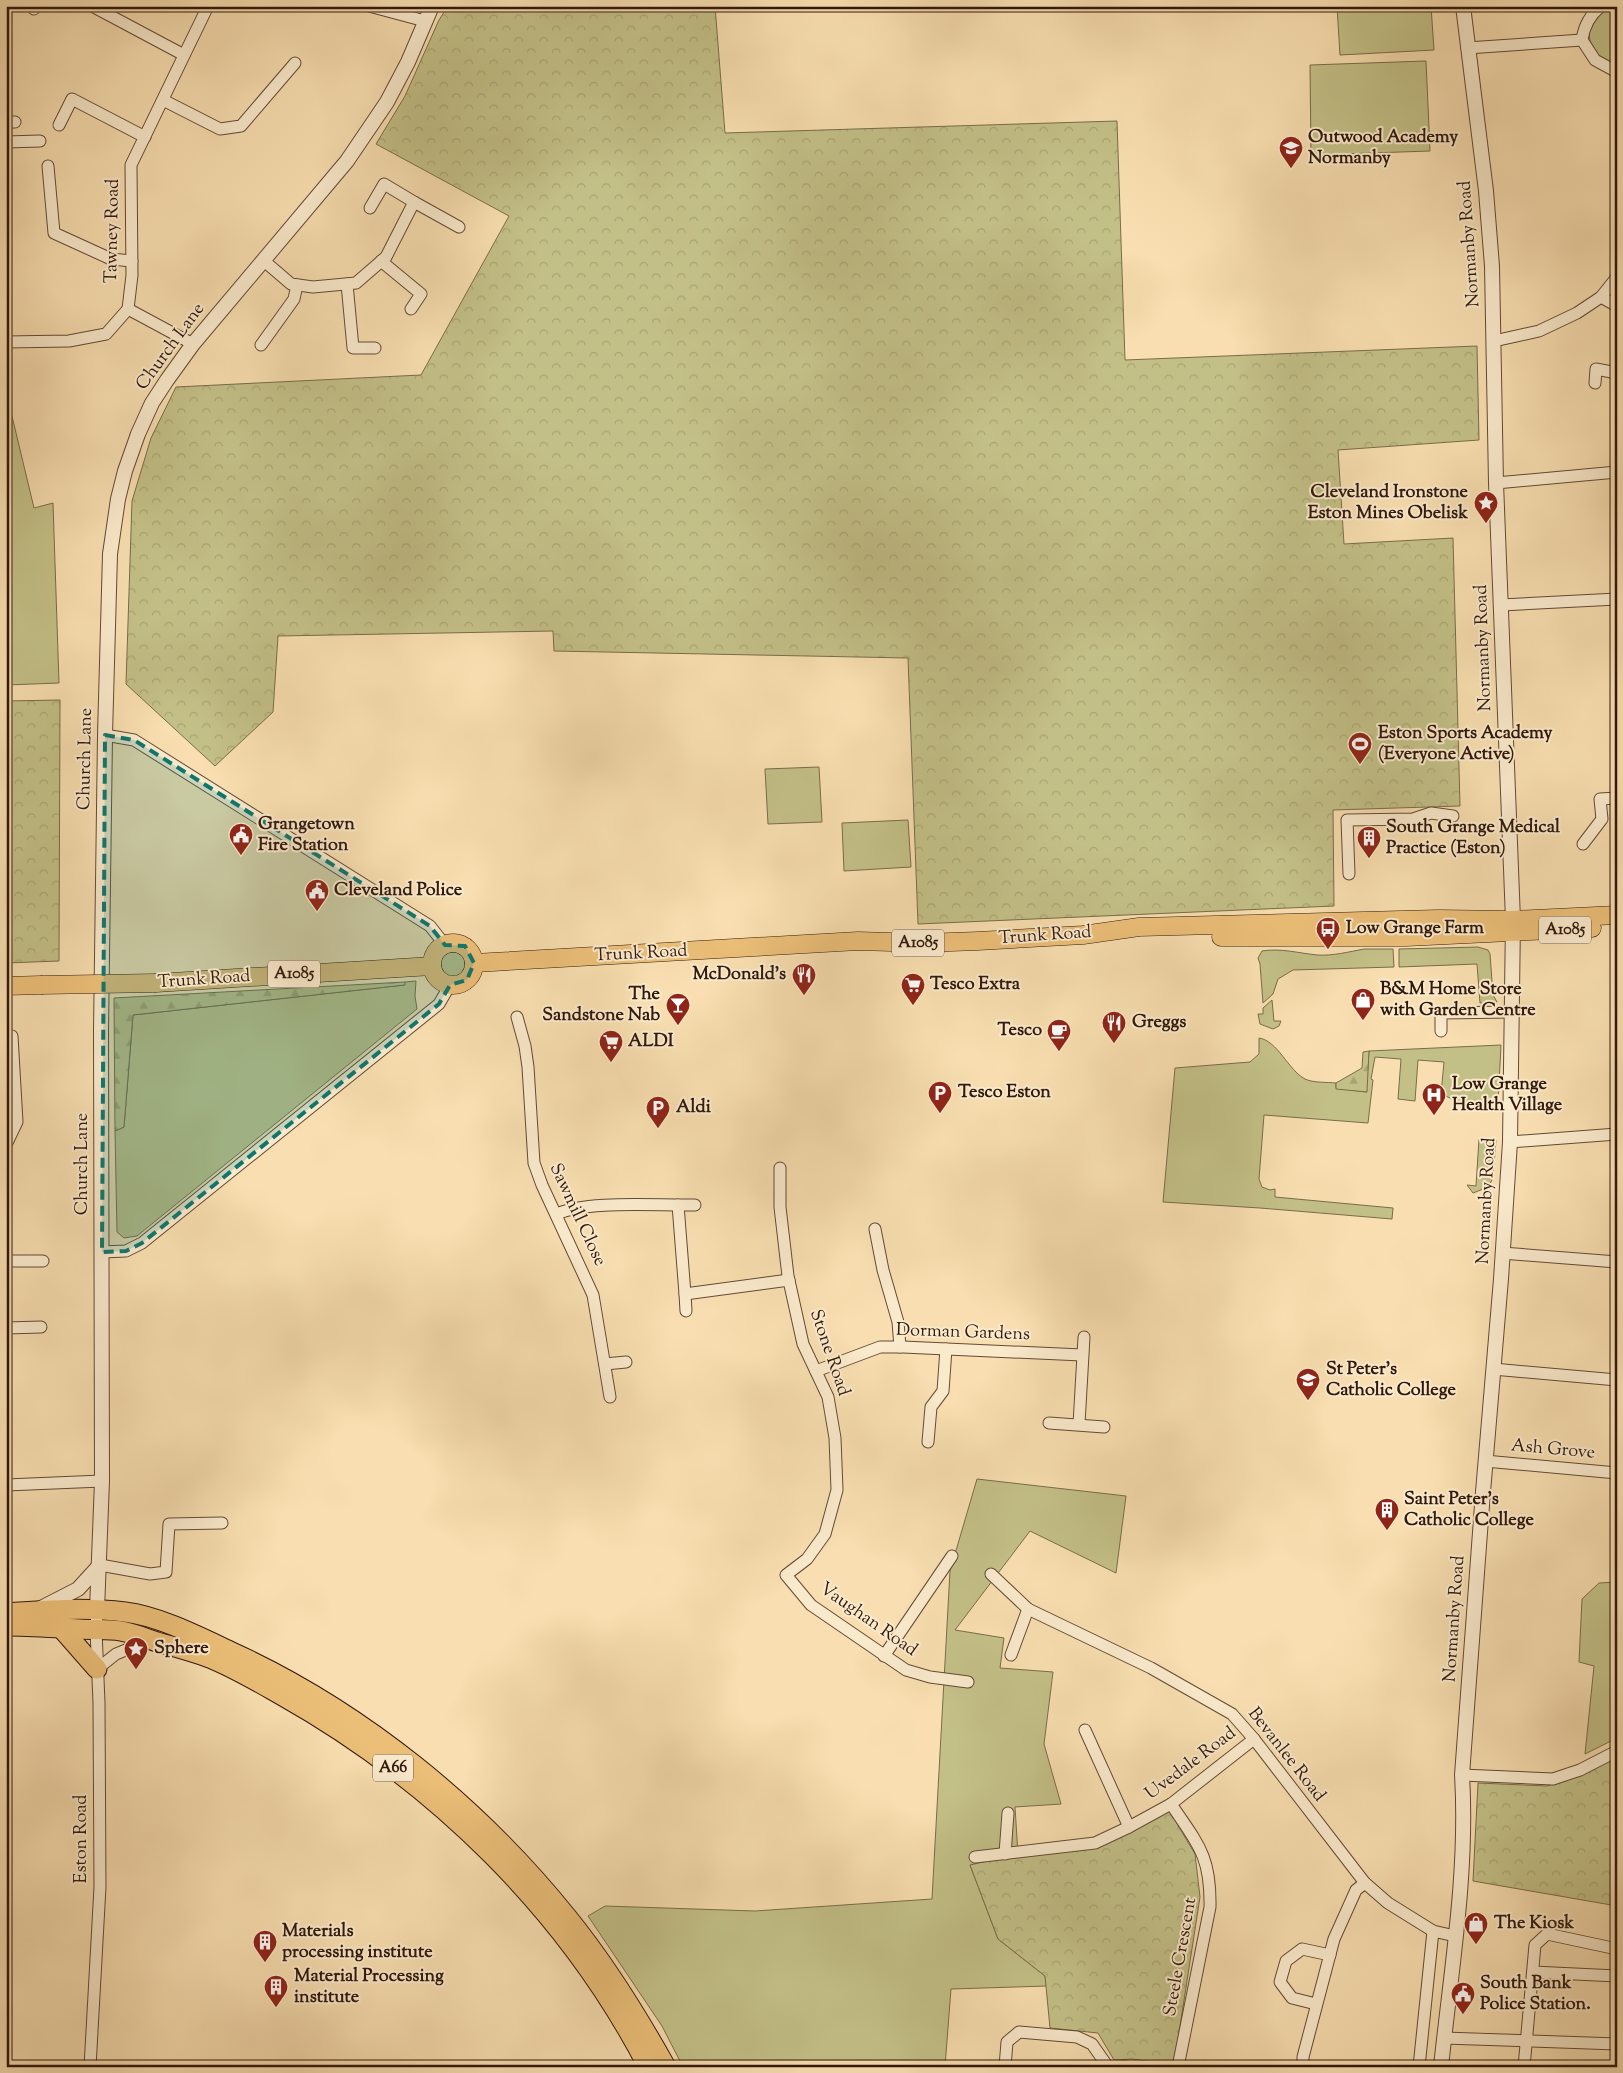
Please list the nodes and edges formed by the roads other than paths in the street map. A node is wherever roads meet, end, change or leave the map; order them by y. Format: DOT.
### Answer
graph roads {
  1 [pos="92,6"];
  2 [pos="208,6"];
  3 [pos="369,6"];
  4 [pos="432,6"];
  5 [pos="1463,6"];
  6 [pos="1601,6"];
  7 [pos="425,20"];
  8 [pos="1582,40"];
  9 [pos="1468,48"];
  10 [pos="184,56"];
  11 [pos="295,63"];
  12 [pos="1617,72"];
  13 [pos="163,100"];
  14 [pos="59,125"];
  15 [pos="145,137"];
  16 [pos="40,141"];
  17 [pos="6,142"];
  18 [pos="48,166"];
  19 [pos="414,202"];
  20 [pos="370,208"];
  21 [pos="459,227"];
  22 [pos="263,260"];
  23 [pos="132,261"];
  24 [pos="381,261"];
  25 [pos="1617,278"];
  26 [pos="347,284"];
  27 [pos="297,285"];
  28 [pos="1601,298"];
  29 [pos="1617,306"];
  30 [pos="128,309"];
  31 [pos="411,309"];
  32 [pos="1494,341"];
  33 [pos="6,342"];
  34 [pos="193,344"];
  35 [pos="261,345"];
  36 [pos="375,348"];
  37 [pos="1617,373"];
  38 [pos="1595,384"];
  39 [pos="1617,472"];
  40 [pos="1496,483"];
  41 [pos="1617,599"];
  42 [pos="1501,605"];
  43 [pos="105,735"];
  44 [pos="1617,798"];
  45 [pos="1453,816"];
  46 [pos="1583,844"];
  47 [pos="1349,874"];
  48 [pos="1617,915"];
  49 [pos="1617,925"];
  50 [pos="1513,926"];
  51 [pos="445,945"];
  52 [pos="474,964"];
  53 [pos="432,966"];
  54 [pos="450,985"];
  55 [pos="6,986"];
  56 [pos="1512,1012"];
  57 [pos="517,1017"];
  58 [pos="1441,1031"];
  59 [pos="12,1036"];
  60 [pos="12,1122"];
  61 [pos="1617,1134"];
  62 [pos="1510,1142"];
  63 [pos="6,1145"];
  64 [pos="780,1168"];
  65 [pos="695,1204"];
  66 [pos="678,1205"];
  67 [pos="556,1214"];
  68 [pos="876,1229"];
  69 [pos="102,1252"];
  70 [pos="1502,1252"];
  71 [pos="43,1261"];
  72 [pos="6,1262"];
  73 [pos="1617,1262"];
  74 [pos="789,1280"];
  75 [pos="685,1294"];
  76 [pos="686,1311"];
  77 [pos="41,1327"];
  78 [pos="6,1328"];
  79 [pos="1084,1337"];
  80 [pos="900,1347"];
  81 [pos="946,1349"];
  82 [pos="1082,1355"];
  83 [pos="626,1362"];
  84 [pos="605,1364"];
  85 [pos="1493,1369"];
  86 [pos="816,1371"];
  87 [pos="1617,1380"];
  88 [pos="610,1397"];
  89 [pos="1049,1423"];
  90 [pos="1079,1424"];
  91 [pos="1104,1426"];
  92 [pos="928,1442"];
  93 [pos="1485,1461"];
  94 [pos="1617,1473"];
  95 [pos="102,1481"];
  96 [pos="6,1485"];
  97 [pos="222,1523"];
  98 [pos="952,1556"];
  99 [pos="100,1565"];
  100 [pos="991,1574"];
  101 [pos="786,1575"];
  102 [pos="1028,1609"];
  103 [pos="97,1610"];
  104 [pos="6,1613"];
  105 [pos="35,1618"];
  106 [pos="6,1626"];
  107 [pos="61,1628"];
  108 [pos="96,1630"];
  109 [pos="150,1640"];
  110 [pos="1012,1655"];
  111 [pos="884,1656"];
  112 [pos="97,1669"];
  113 [pos="968,1682"];
  114 [pos="1086,1730"];
  115 [pos="1254,1739"];
  116 [pos="1617,1751"];
  117 [pos="1462,1776"];
  118 [pos="1171,1804"];
  119 [pos="1008,1812"];
  120 [pos="1129,1827"];
  121 [pos="1005,1854"];
  122 [pos="975,1857"];
  123 [pos="1365,1883"];
  124 [pos="1434,1931"];
  125 [pos="1455,1936"];
  126 [pos="1617,1949"];
  127 [pos="1330,1955"];
  128 [pos="1533,1972"];
  129 [pos="1617,1976"];
  130 [pos="1316,2004"];
  131 [pos="1444,2038"];
  132 [pos="1526,2041"];
  133 [pos="1617,2044"];
  134 [pos="90,2067"];
  135 [pos="648,2067"];
  136 [pos="666,2067"];
  137 [pos="1005,2067"];
  138 [pos="1108,2067"];
  139 [pos="1122,2067"];
  140 [pos="1126,2067"];
  141 [pos="1178,2067"];
  142 [pos="1303,2067"];
  143 [pos="1419,2067"];
  144 [pos="1441,2067"];
  145 [pos="1524,2067"];
  1 -- 10 [label="street"];
  2 -- 10 [label="street, Tawney Road"];
  3 -- 7 [label="street"];
  4 -- 7 [label="street, Church Lane"];
  5 -- 9 [label="street, Normanby Road"];
  6 -- 8 [label="street"];
  7 -- 22 [label="street, Church Lane"];
  8 -- 9 [label="street"];
  8 -- 12 [label="street"];
  9 -- 32 [label="street, Normanby Road"];
  10 -- 13 [label="street, Tawney Road"];
  11 -- 13 [label="street"];
  13 -- 15 [label="street, Tawney Road"];
  14 -- 15 [label="street"];
  15 -- 23 [label="street, Tawney Road"];
  16 -- 17 [label="street"];
  18 -- 23 [label="street"];
  19 -- 20 [label="street"];
  19 -- 21 [label="street"];
  19 -- 24 [label="street"];
  22 -- 27 [label="street"];
  22 -- 34 [label="street, Church Lane"];
  23 -- 30 [label="street, Tawney Road"];
  24 -- 26 [label="street"];
  24 -- 31 [label="street"];
  25 -- 28 [label="street"];
  26 -- 27 [label="street"];
  26 -- 36 [label="street"];
  27 -- 35 [label="street"];
  28 -- 29 [label="street"];
  28 -- 32 [label="street"];
  30 -- 33 [label="street"];
  30 -- 34 [label="street, Tawney Road"];
  32 -- 40 [label="street, Normanby Road"];
  34 -- 43 [label="street, Church Lane"];
  37 -- 38 [label="street"];
  39 -- 40 [label="street"];
  40 -- 42 [label="street, Normanby Road"];
  41 -- 42 [label="street"];
  42 -- 50 [label="street, Normanby Road"];
  43 -- 51 [label="street"];
  43 -- 69 [label="street, Church Lane"];
  44 -- 46 [label="street"];
  45 -- 47 [label="street"];
  48 -- 50 [label="main road, Trunk Road / A1085"];
  49 -- 50 [label="main road, A1085"];
  50 -- 52 [label="main road, Trunk Road / A1085"];
  50 -- 56 [label="street, Normanby Road"];
  51 -- 52 [label="main road"];
  51 -- 53 [label="main road"];
  52 -- 54 [label="main road"];
  53 -- 54 [label="main road"];
  53 -- 55 [label="main road, Trunk Road / A1085, bridge"];
  54 -- 69 [label="street"];
  56 -- 58 [label="street"];
  56 -- 62 [label="street, Normanby Road"];
  57 -- 67 [label="street, Sawmill Close"];
  59 -- 60 [label="street"];
  60 -- 63 [label="street"];
  61 -- 62 [label="street"];
  62 -- 70 [label="street, Normanby Road"];
  64 -- 74 [label="street, Stone Road"];
  65 -- 66 [label="street"];
  66 -- 67 [label="street"];
  66 -- 75 [label="street"];
  67 -- 84 [label="street, Sawmill Close"];
  68 -- 80 [label="street"];
  69 -- 95 [label="street, Church Lane"];
  70 -- 73 [label="street"];
  70 -- 85 [label="street, Normanby Road"];
  71 -- 72 [label="street"];
  74 -- 75 [label="street"];
  74 -- 86 [label="street, Stone Road"];
  75 -- 76 [label="street"];
  77 -- 78 [label="street"];
  79 -- 82 [label="street"];
  80 -- 81 [label="street, Dorman Gardens"];
  80 -- 86 [label="street, Dorman Gardens"];
  81 -- 82 [label="street, Dorman Gardens"];
  81 -- 92 [label="street"];
  82 -- 90 [label="street"];
  83 -- 84 [label="street"];
  84 -- 88 [label="street, Sawmill Close"];
  85 -- 87 [label="street"];
  85 -- 93 [label="street, Normanby Road"];
  86 -- 101 [label="street, Stone Road"];
  89 -- 90 [label="street"];
  90 -- 91 [label="street"];
  93 -- 94 [label="street, Ash Grove"];
  93 -- 117 [label="street, Normanby Road"];
  95 -- 96 [label="street"];
  95 -- 99 [label="street, Church Lane"];
  97 -- 99 [label="street"];
  98 -- 111 [label="street"];
  99 -- 103 [label="street, Church Lane"];
  99 -- 105 [label="street"];
  100 -- 102 [label="street, Bevanlee Road"];
  101 -- 111 [label="street, Vaughan Road"];
  102 -- 110 [label="street"];
  102 -- 115 [label="street, Bevanlee Road"];
  103 -- 105 [label="highway, A66"];
  103 -- 108 [label="street, Eston Road"];
  103 -- 136 [label="highway, A66"];
  104 -- 105 [label="highway, A66"];
  105 -- 106 [label="highway, A66"];
  105 -- 107 [label="highway, A66"];
  107 -- 108 [label="highway, A66"];
  107 -- 112 [label="highway"];
  108 -- 109 [label="highway, A66"];
  108 -- 112 [label="street, Eston Road"];
  109 -- 112 [label="street"];
  109 -- 135 [label="highway, A66"];
  111 -- 113 [label="street, Vaughan Road"];
  112 -- 134 [label="street, Eston Road"];
  114 -- 120 [label="street"];
  115 -- 118 [label="street, Uvedale Road"];
  115 -- 123 [label="street, Bevanlee Road"];
  116 -- 117 [label="street"];
  117 -- 125 [label="street, Normanby Road"];
  118 -- 120 [label="street, Uvedale Road"];
  118 -- 141 [label="street, Steele Crescent"];
  119 -- 121 [label="street"];
  120 -- 121 [label="street, Uvedale Road"];
  121 -- 122 [label="street, Uvedale Road"];
  123 -- 124 [label="street, Bevanlee Road"];
  123 -- 127 [label="street"];
  124 -- 125 [label="street, Bevanlee Road"];
  124 -- 143 [label="street"];
  125 -- 131 [label="street, Normanby Road"];
  126 -- 128 [label="street"];
  127 -- 130 [label="street"];
  127 -- 130 [label="street"];
  128 -- 129 [label="street"];
  128 -- 132 [label="street"];
  130 -- 142 [label="street"];
  131 -- 132 [label="street"];
  131 -- 144 [label="street, Normanby Road"];
  132 -- 133 [label="street"];
  132 -- 145 [label="street"];
  137 -- 138 [label="street"];
  139 -- 140 [label="street"];
}
